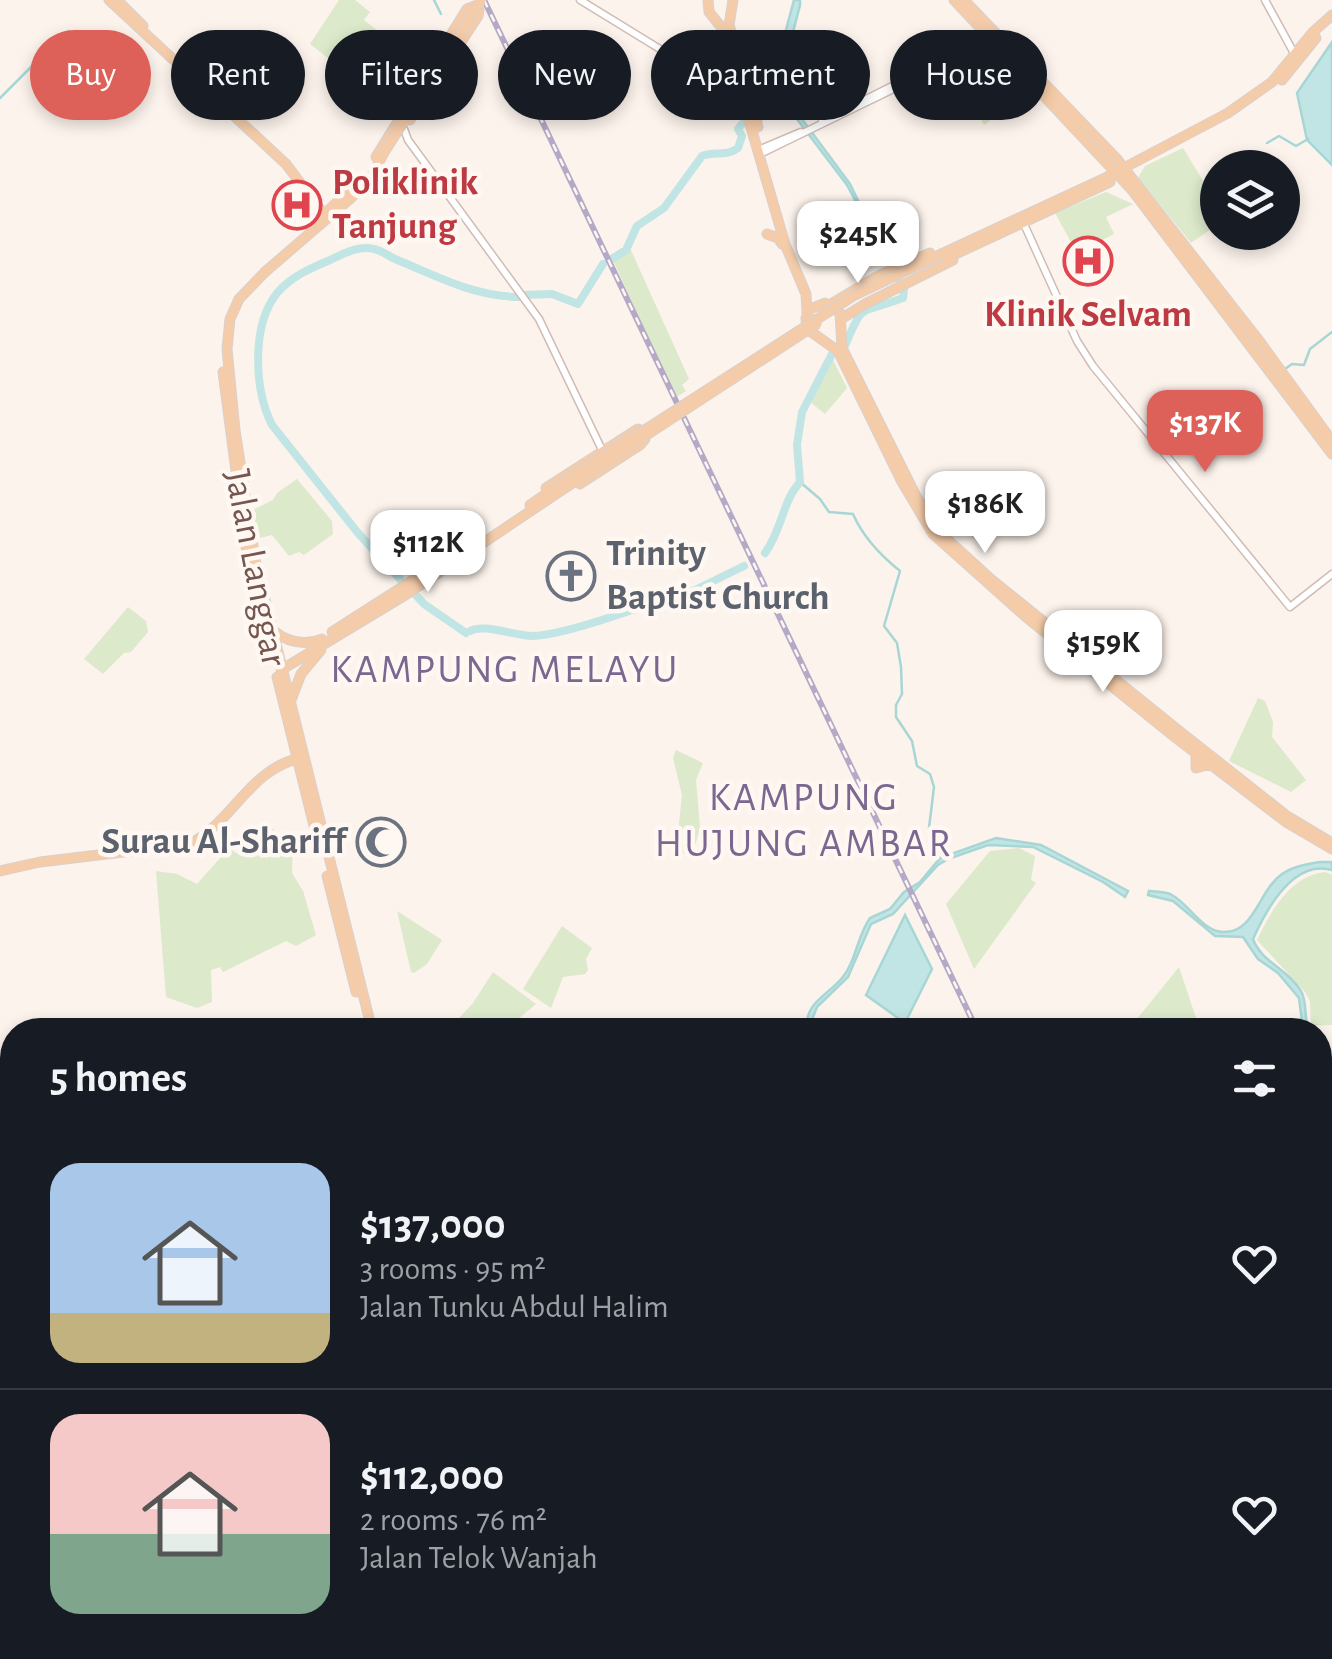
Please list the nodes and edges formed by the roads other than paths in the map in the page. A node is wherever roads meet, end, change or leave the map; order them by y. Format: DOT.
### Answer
graph roads {
  1 [pos="113,0"];
  2 [pos="482,0"];
  3 [pos="580,0"];
  4 [pos="708,0"];
  5 [pos="733,0"];
  6 [pos="954,0"];
  7 [pos="964,0"];
  8 [pos="1265,0"];
  9 [pos="731,14"];
  10 [pos="716,18"];
  11 [pos="1332,19"];
  12 [pos="721,30"];
  13 [pos="981,30"];
  14 [pos="984,30"];
  15 [pos="1286,42"];
  16 [pos="1305,43"];
  17 [pos="651,44"];
  18 [pos="1298,57"];
  19 [pos="890,90"];
  20 [pos="1047,96"];
  21 [pos="750,120"];
  22 [pos="403,137"];
  23 [pos="764,150"];
  24 [pos="1111,159"];
  25 [pos="370,174"];
  26 [pos="1129,174"];
  27 [pos="1101,183"];
  28 [pos="316,198"];
  29 [pos="329,212"];
  30 [pos="314,223"];
  31 [pos="1024,224"];
  32 [pos="767,234"];
  33 [pos="965,243"];
  34 [pos="980,243"];
  35 [pos="791,259"];
  36 [pos="925,265"];
  37 [pos="830,304"];
  38 [pos="806,316"];
  39 [pos="841,322"];
  40 [pos="820,339"];
  41 [pos="1277,348"];
  42 [pos="1273,359"];
  43 [pos="1332,441"];
  44 [pos="603,452"];
  45 [pos="1332,454"];
  46 [pos="523,512"];
  47 [pos="1332,574"];
  48 [pos="270,626"];
  49 [pos="324,641"];
  50 [pos="278,668"];
  51 [pos="290,706"];
  52 [pos="292,742"];
  53 [pos="300,759"];
  54 [pos="271,768"];
  55 [pos="1332,846"];
  56 [pos="0,871"];
  57 [pos="367,1018"];
  1 -- 28 [label="main road"];
  2 -- 25 [label="main road, Jalan Langgar, bridge"];
  3 -- 17 [label="street"];
  4 -- 10 [label="main road"];
  5 -- 9 [label="main road"];
  6 -- 13 [label="main road"];
  7 -- 14 [label="main road"];
  8 -- 15 [label="street"];
  9 -- 10 [label="main road"];
  9 -- 23 [label="main road"];
  10 -- 12 [label="main road"];
  11 -- 16 [label="main road"];
  11 -- 18 [label="main road"];
  15 -- 16 [label="main road"];
  15 -- 18 [label="street"];
  16 -- 18 [label="main road"];
  18 -- 26 [label="main road"];
  19 -- 23 [label="street"];
  20 -- 24 [label="main road"];
  21 -- 35 [label="main road"];
  22 -- 25 [label="main road"];
  22 -- 25 [label="main road"];
  22 -- 44 [label="street"];
  23 -- 37 [label="main road"];
  24 -- 26 [label="main road"];
  24 -- 27 [label="main road"];
  25 -- 29 [label="main road, Jalan Langgar"];
  26 -- 27 [label="main road"];
  26 -- 27 [label="main road"];
  26 -- 42 [label="main road"];
  26 -- 45 [label="main road"];
  27 -- 31 [label="main road"];
  27 -- 33 [label="main road"];
  28 -- 29 [label="main road"];
  28 -- 29 [label="main road"];
  28 -- 30 [label="main road"];
  29 -- 30 [label="main road, Jalan Langgar"];
  29 -- 48 [label="main road, Jalan Langgar"];
  30 -- 50 [label="main road, Jalan Langgar"];
  31 -- 34 [label="main road"];
  31 -- 47 [label="street"];
  32 -- 35 [label="main road"];
  33 -- 36 [label="main road"];
  33 -- 37 [label="main road, bridge"];
  34 -- 36 [label="main road"];
  34 -- 39 [label="main road"];
  35 -- 38 [label="main road"];
  36 -- 46 [label="main road, bridge"];
  37 -- 38 [label="main road"];
  37 -- 39 [label="main road"];
  38 -- 40 [label="main road"];
  39 -- 40 [label="main road"];
  39 -- 55 [label="main road"];
  40 -- 55 [label="main road"];
  41 -- 42 [label="main road"];
  42 -- 43 [label="main road"];
  44 -- 46 [label="main road"];
  44 -- 46 [label="main road"];
  46 -- 49 [label="main road"];
  48 -- 49 [label="main road"];
  48 -- 50 [label="main road, Jalan Langgar"];
  49 -- 50 [label="main road"];
  49 -- 51 [label="main road"];
  50 -- 51 [label="main road, Jalan Langgar"];
  50 -- 52 [label="main road, Jalan Langgar"];
  51 -- 53 [label="main road, Jalan Langgar"];
  52 -- 53 [label="main road, Jalan Langgar"];
  52 -- 54 [label="main road"];
  53 -- 54 [label="main road"];
  53 -- 57 [label="main road, Jalan Langgar"];
  54 -- 56 [label="main road"];
}
